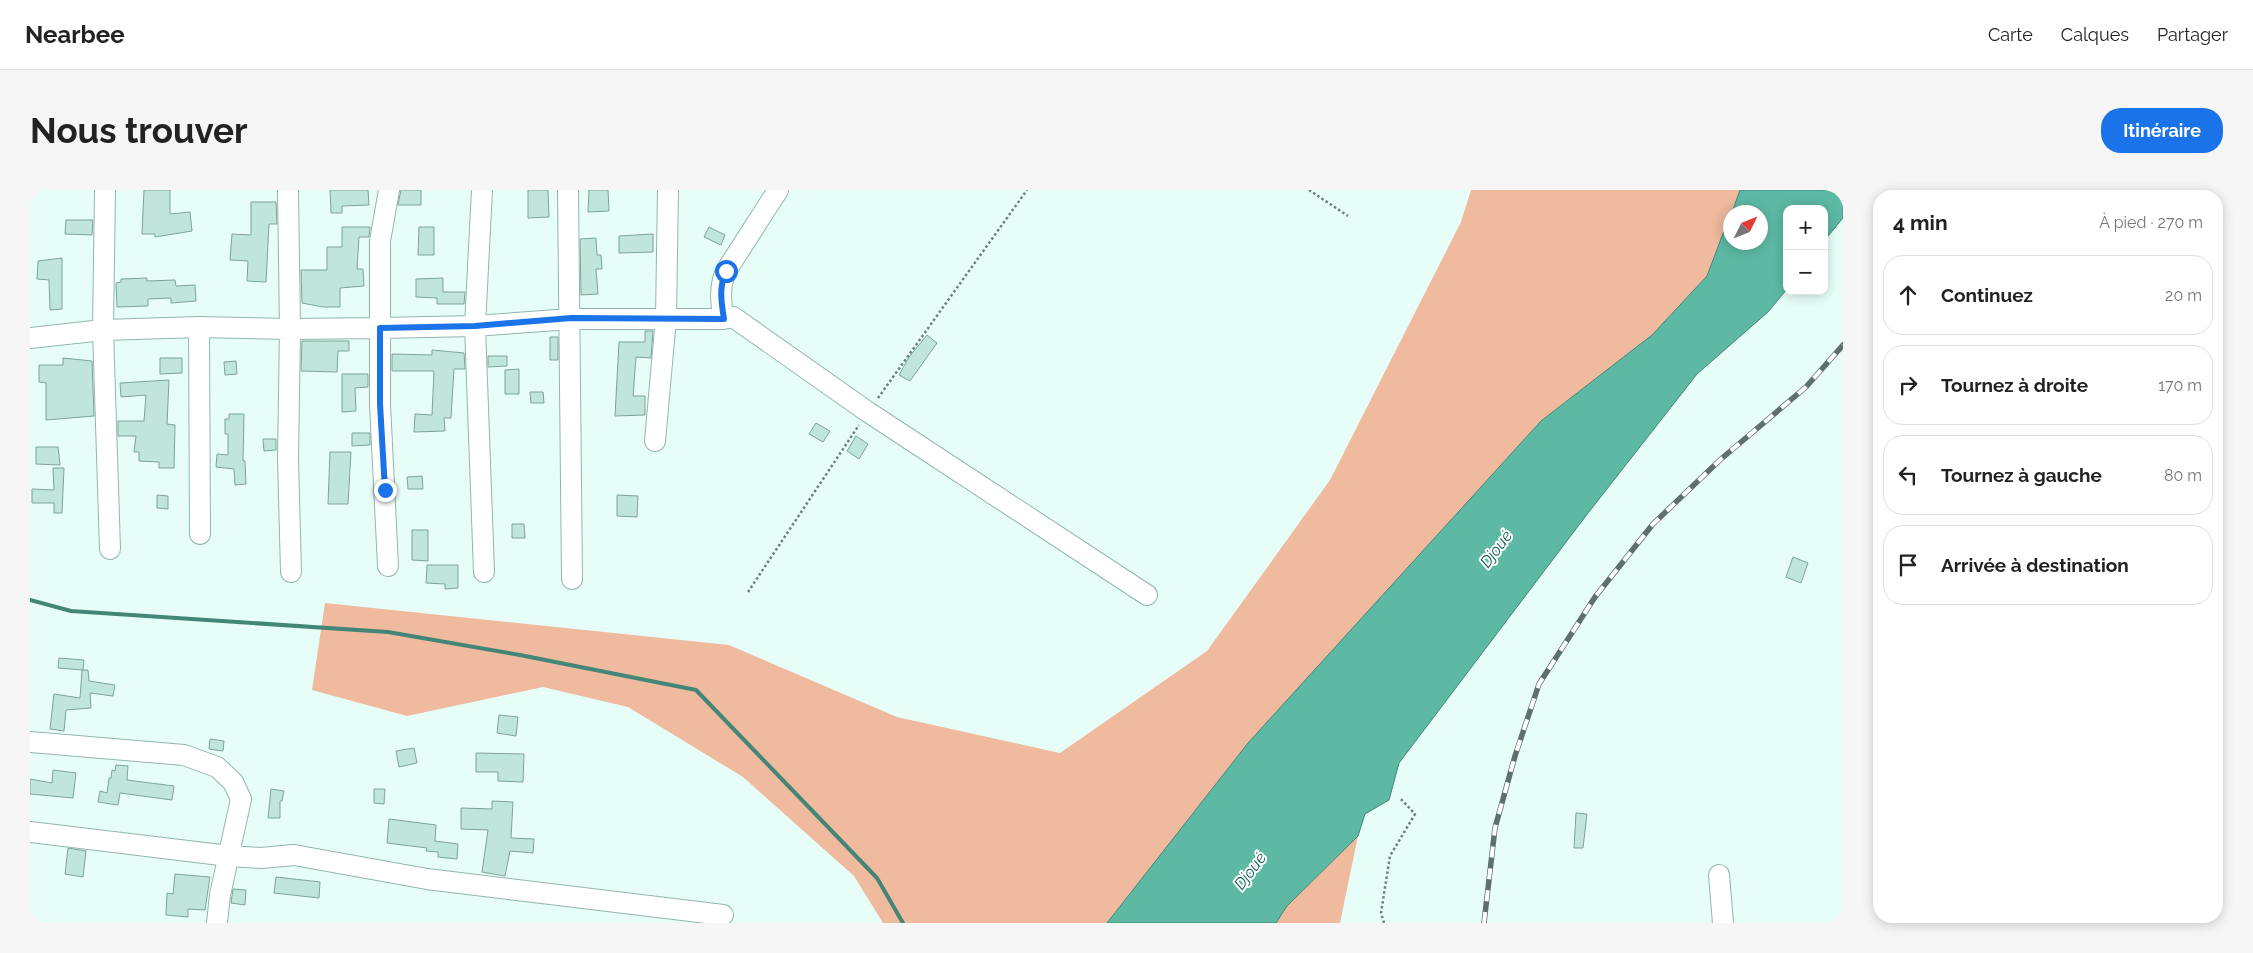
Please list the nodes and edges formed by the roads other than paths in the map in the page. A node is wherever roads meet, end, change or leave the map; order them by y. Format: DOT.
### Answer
graph roads {
  1 [pos="105,190"];
  2 [pos="288,190"];
  3 [pos="389,190"];
  4 [pos="482,190"];
  5 [pos="568,190"];
  6 [pos="668,190"];
  7 [pos="778,190"];
  8 [pos="571,318"];
  9 [pos="666,318"];
  10 [pos="724,319"];
  11 [pos="475,326"];
  12 [pos="199,327"];
  13 [pos="380,328"];
  14 [pos="290,329"];
  15 [pos="103,330"];
  16 [pos="30,338"];
  17 [pos="655,441"];
  18 [pos="200,534"];
  19 [pos="110,549"];
  20 [pos="388,566"];
  21 [pos="290,572"];
  22 [pos="484,572"];
  23 [pos="572,579"];
  24 [pos="1146,595"];
  25 [pos="30,742"];
  26 [pos="30,832"];
  27 [pos="229,856"];
  28 [pos="1719,875"];
  29 [pos="723,916"];
  30 [pos="217,923"];
  31 [pos="1723,923"];
  1 -- 15 [label="street"];
  2 -- 14 [label="street"];
  3 -- 13 [label="street"];
  4 -- 11 [label="street"];
  5 -- 8 [label="street"];
  6 -- 9 [label="street"];
  7 -- 10 [label="street"];
  8 -- 9 [label="street"];
  8 -- 11 [label="street"];
  8 -- 23 [label="street"];
  9 -- 10 [label="street"];
  9 -- 17 [label="street"];
  10 -- 24 [label="street"];
  11 -- 13 [label="street"];
  11 -- 22 [label="street"];
  12 -- 14 [label="street"];
  12 -- 15 [label="street"];
  12 -- 18 [label="street"];
  13 -- 14 [label="street"];
  13 -- 20 [label="street"];
  14 -- 21 [label="street"];
  15 -- 16 [label="street"];
  15 -- 19 [label="street"];
  25 -- 27 [label="street"];
  26 -- 27 [label="street"];
  27 -- 29 [label="street"];
  27 -- 30 [label="street"];
  28 -- 31 [label="street"];
}
